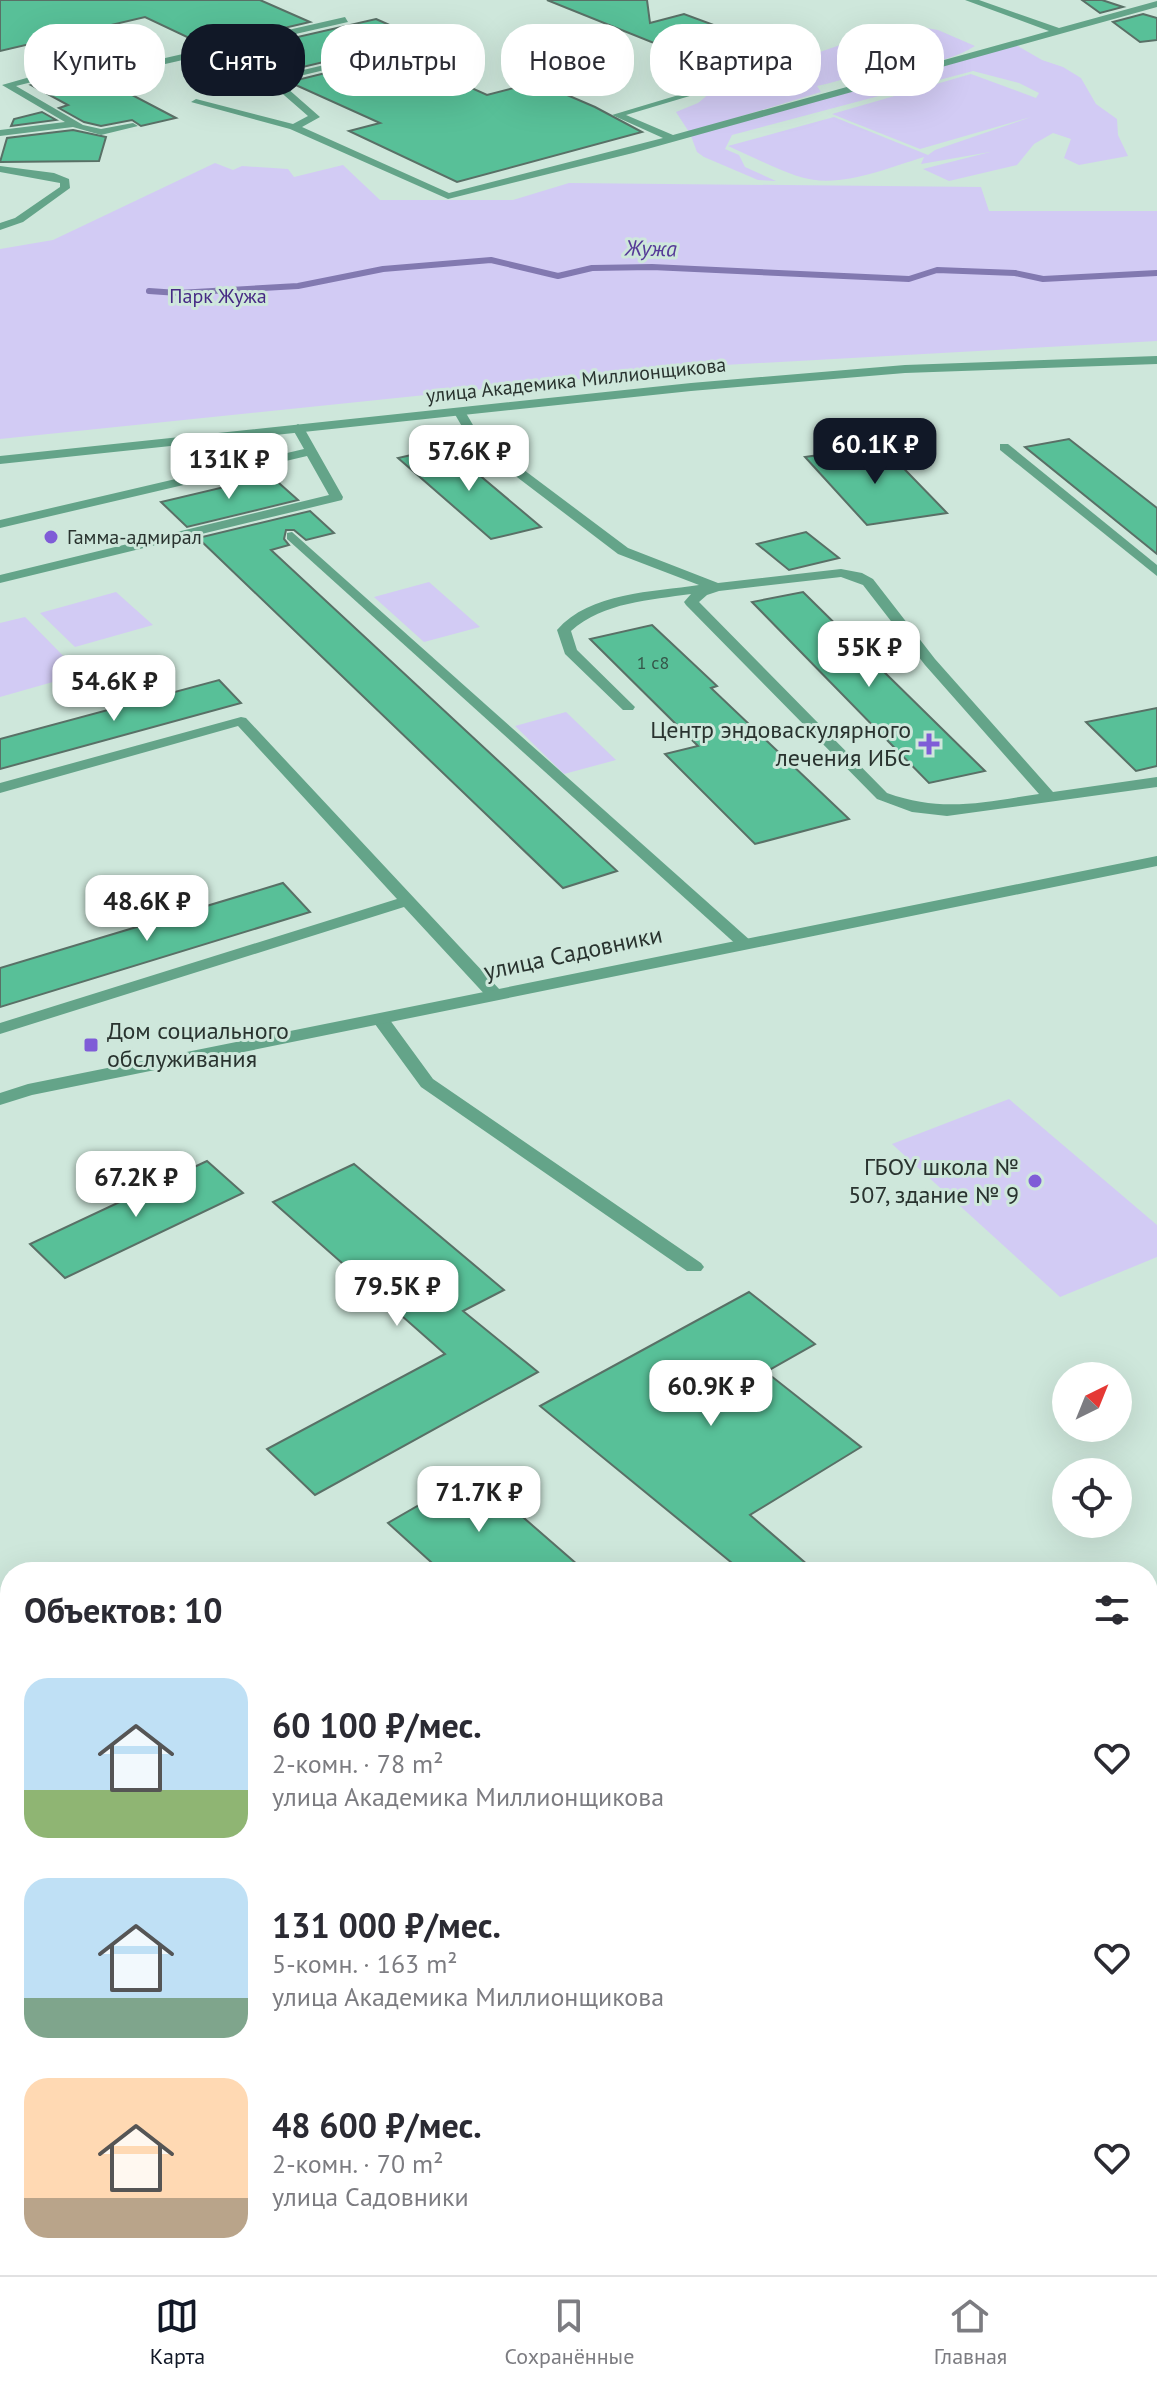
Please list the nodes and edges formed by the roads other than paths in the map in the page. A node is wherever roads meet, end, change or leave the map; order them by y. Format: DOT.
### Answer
graph roads {
  1 [pos="970,0"];
  2 [pos="1157,4"];
  3 [pos="345,20"];
  4 [pos="1058,31"];
  5 [pos="165,61"];
  6 [pos="321,68"];
  7 [pos="24,81"];
  8 [pos="24,95"];
  9 [pos="26,96"];
  10 [pos="683,96"];
  11 [pos="196,102"];
  12 [pos="75,124"];
  13 [pos="133,126"];
  14 [pos="294,127"];
  15 [pos="0,133"];
  16 [pos="673,139"];
  17 [pos="0,169"];
  18 [pos="0,227"];
  19 [pos="1157,360"];
  20 [pos="459,411"];
  21 [pos="298,428"];
  22 [pos="1004,447"];
  23 [pos="311,451"];
  24 [pos="0,460"];
  25 [pos="0,524"];
  26 [pos="292,536"];
  27 [pos="1157,572"];
  28 [pos="0,579"];
  29 [pos="717,587"];
  30 [pos="628,707"];
  31 [pos="1157,782"];
  32 [pos="0,788"];
  33 [pos="1049,796"];
  34 [pos="1157,861"];
  35 [pos="406,901"];
  36 [pos="745,944"];
  37 [pos="495,995"];
  38 [pos="381,1020"];
  39 [pos="0,1029"];
  40 [pos="0,1099"];
  41 [pos="694,1267"];
  1 -- 4 [label="lane"];
  2 -- 4 [label="lane"];
  3 -- 5 [label="lane"];
  4 -- 16 [label="lane"];
  6 -- 14 [label="lane"];
  7 -- 8 [label="lane"];
  9 -- 12 [label="lane"];
  10 -- 16 [label="lane"];
  11 -- 14 [label="lane"];
  12 -- 13 [label="lane"];
  12 -- 15 [label="lane"];
  14 -- 16 [label="lane"];
  17 -- 18 [label="lane"];
  19 -- 20 [label="street, улица Академика Миллионщикова"];
  20 -- 21 [label="street, улица Академика Миллионщикова"];
  20 -- 29 [label="lane"];
  21 -- 23 [label="lane"];
  21 -- 24 [label="street, улица Академика Миллионщикова"];
  22 -- 27 [label="lane"];
  23 -- 25 [label="lane"];
  23 -- 28 [label="lane"];
  26 -- 36 [label="lane"];
  29 -- 30 [label="lane"];
  29 -- 33 [label="lane"];
  29 -- 33 [label="lane"];
  31 -- 33 [label="lane"];
  32 -- 35 [label="lane"];
  34 -- 36 [label="street, улица Садовники"];
  35 -- 37 [label="lane"];
  35 -- 39 [label="lane"];
  36 -- 37 [label="street, улица Садовники"];
  37 -- 38 [label="street, улица Садовники"];
  38 -- 40 [label="street, улица Садовники"];
  38 -- 41 [label="lane"];
}
